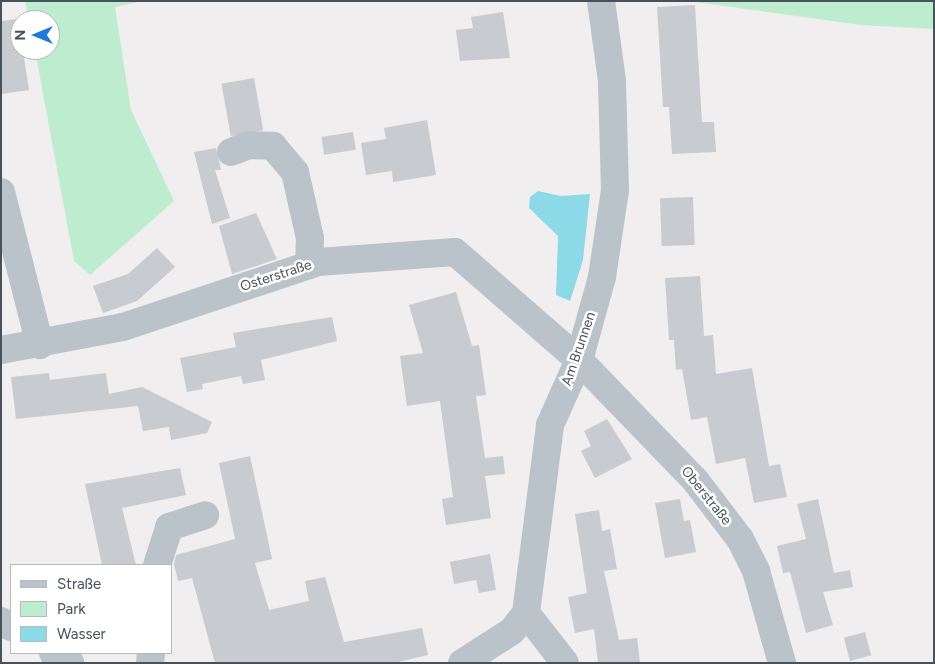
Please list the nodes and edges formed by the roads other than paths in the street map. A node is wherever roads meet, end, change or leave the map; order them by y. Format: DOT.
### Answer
graph roads {
  1 [pos="601,1"];
  2 [pos="231,152"];
  3 [pos="1,192"];
  4 [pos="309,265"];
  5 [pos="40,345"];
  6 [pos="1,350"];
  7 [pos="579,360"];
  8 [pos="205,515"];
  9 [pos="157,564"];
  10 [pos="526,613"];
  11 [pos="55,654"];
  12 [pos="70,663"];
  13 [pos="462,663"];
  14 [pos="565,663"];
  15 [pos="782,663"];
  1 -- 7 [label="street, Am Brunnen"];
  2 -- 4 [label="street"];
  3 -- 5 [label="street"];
  4 -- 5 [label="street, Osterstraße"];
  4 -- 7 [label="street, Osterstraße"];
  5 -- 6 [label="street, Osterstraße"];
  7 -- 10 [label="street, Am Brunnen"];
  7 -- 15 [label="street, Oberstraße"];
  8 -- 9 [label="street"];
  10 -- 13 [label="street"];
  10 -- 14 [label="street"];
  11 -- 12 [label="street"];
}
